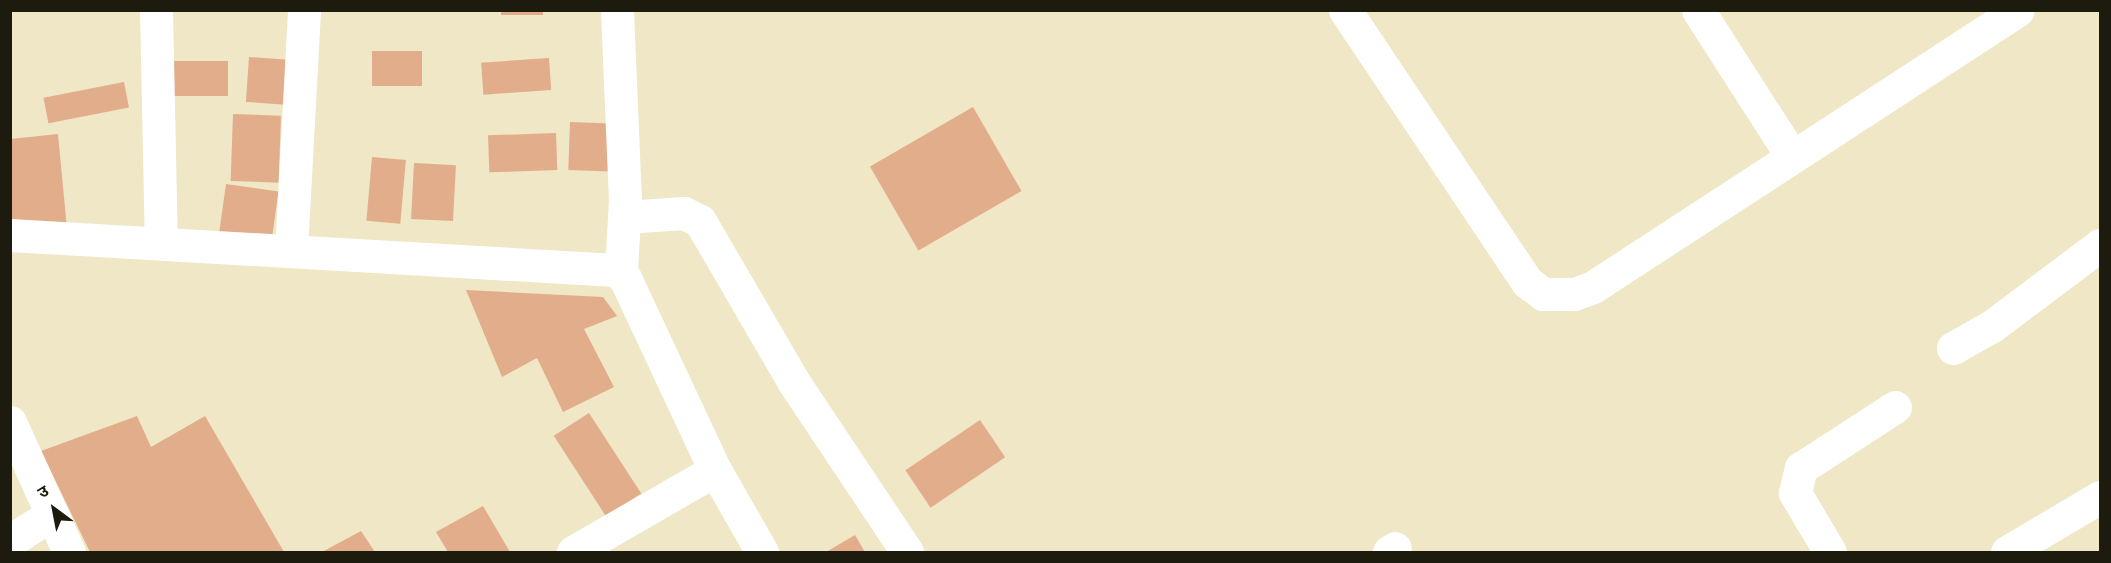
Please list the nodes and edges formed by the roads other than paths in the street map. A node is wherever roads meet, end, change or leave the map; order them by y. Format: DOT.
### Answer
graph roads {
  1 [pos="156,10"];
  2 [pos="304,10"];
  3 [pos="617,10"];
  4 [pos="1345,10"];
  5 [pos="1698,10"];
  6 [pos="2018,10"];
  7 [pos="1791,155"];
  8 [pos="625,218"];
  9 [pos="10,235"];
  10 [pos="161,243"];
  11 [pos="2100,245"];
  12 [pos="291,250"];
  13 [pos="621,273"];
  14 [pos="1953,348"];
  15 [pos="1895,407"];
  16 [pos="10,422"];
  17 [pos="716,470"];
  18 [pos="2100,497"];
  19 [pos="52,514"];
  20 [pos="10,541"];
  21 [pos="69,552"];
  22 [pos="573,552"];
  23 [pos="762,552"];
  24 [pos="907,552"];
  25 [pos="1830,552"];
  26 [pos="2007,552"];
  1 -- 10 [label="street"];
  2 -- 12 [label="street"];
  3 -- 8 [label="street"];
  4 -- 7 [label="street"];
  5 -- 7 [label="street"];
  6 -- 7 [label="street"];
  8 -- 13 [label="street"];
  8 -- 24 [label="street"];
  9 -- 10 [label="street"];
  10 -- 12 [label="street"];
  11 -- 14 [label="street"];
  12 -- 13 [label="street"];
  13 -- 17 [label="street"];
  15 -- 25 [label="street"];
  16 -- 19 [label="street"];
  17 -- 22 [label="street"];
  17 -- 23 [label="street"];
  18 -- 26 [label="street"];
  19 -- 20 [label="street"];
  19 -- 21 [label="street"];
}
